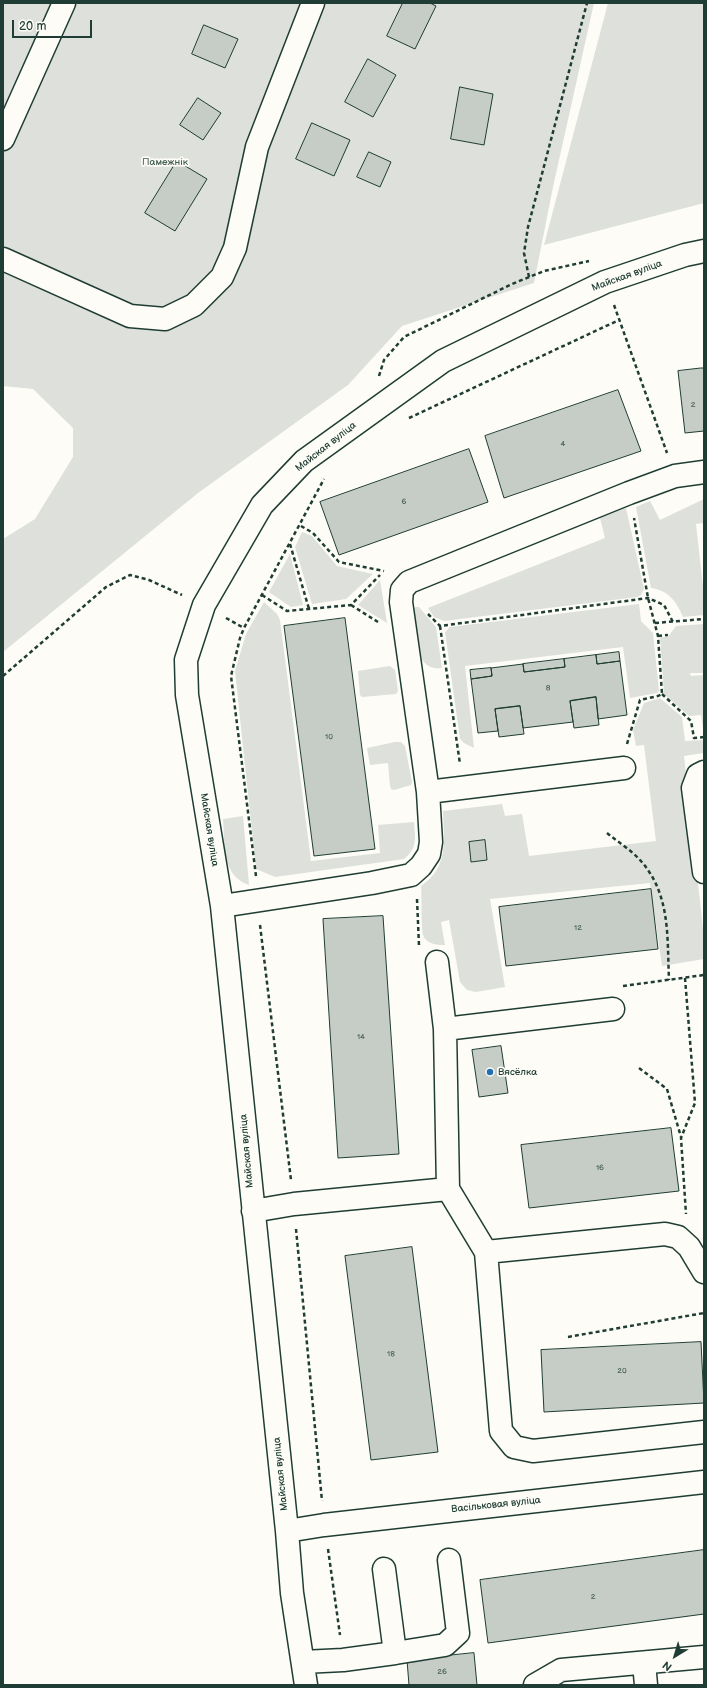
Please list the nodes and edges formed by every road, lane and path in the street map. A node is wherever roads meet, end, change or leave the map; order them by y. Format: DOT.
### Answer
graph roads {
  1 [pos="64,3"];
  2 [pos="313,3"];
  3 [pos="587,3"];
  4 [pos="3,139"];
  5 [pos="704,251"];
  6 [pos="3,259"];
  7 [pos="529,277"];
  8 [pos="605,282"];
  9 [pos="619,320"];
  10 [pos="388,399"];
  11 [pos="408,419"];
  12 [pos="704,472"];
  13 [pos="326,476"];
  14 [pos="675,476"];
  15 [pos="629,493"];
  16 [pos="300,526"];
  17 [pos="290,544"];
  18 [pos="409,582"];
  19 [pos="262,595"];
  20 [pos="648,598"];
  21 [pos="204,605"];
  22 [pos="351,605"];
  23 [pos="309,609"];
  24 [pos="704,619"];
  25 [pos="673,622"];
  26 [pos="655,623"];
  27 [pos="381,624"];
  28 [pos="440,626"];
  29 [pos="244,628"];
  30 [pos="668,635"];
  31 [pos="658,636"];
  32 [pos="3,676"];
  33 [pos="662,694"];
  34 [pos="704,737"];
  35 [pos="624,768"];
  36 [pos="704,772"];
  37 [pos="464,788"];
  38 [pos="428,792"];
  39 [pos="607,833"];
  40 [pos="704,872"];
  41 [pos="257,900"];
  42 [pos="222,906"];
  43 [pos="437,962"];
  44 [pos="685,978"];
  45 [pos="670,980"];
  46 [pos="613,1009"];
  47 [pos="445,1029"];
  48 [pos="639,1068"];
  49 [pos="681,1138"];
  50 [pos="448,1189"];
  51 [pos="294,1204"];
  52 [pos="253,1210"];
  53 [pos="689,1247"];
  54 [pos="486,1252"];
  55 [pos="704,1272"];
  56 [pos="704,1313"];
  57 [pos="568,1337"];
  58 [pos="704,1432"];
  59 [pos="704,1482"];
  60 [pos="324,1525"];
  61 [pos="287,1531"];
  62 [pos="449,1560"];
  63 [pos="384,1569"];
  64 [pos="395,1654"];
  65 [pos="704,1657"];
  66 [pos="343,1660"];
  67 [pos="303,1662"];
  68 [pos="644,1663"];
  69 [pos="306,1685"];
  70 [pos="535,1685"];
  71 [pos="646,1685"];
  1 -- 4 [label="street"];
  2 -- 6 [label="street"];
  3 -- 7 [label="path"];
  5 -- 8 [label="street, Майская вуліца"];
  7 -- 8 [label="path"];
  7 -- 10 [label="path"];
  8 -- 9 [label="path"];
  8 -- 10 [label="street, Майская вуліца"];
  9 -- 11 [label="path"];
  9 -- 14 [label="path"];
  10 -- 21 [label="street, Майская вуліца"];
  12 -- 14 [label="street"];
  13 -- 16 [label="path"];
  14 -- 15 [label="street"];
  15 -- 18 [label="street"];
  15 -- 20 [label="path"];
  16 -- 17 [label="path"];
  16 -- 22 [label="path"];
  17 -- 19 [label="path"];
  17 -- 23 [label="path"];
  18 -- 28 [label="path"];
  18 -- 38 [label="street"];
  19 -- 23 [label="path"];
  19 -- 29 [label="path"];
  20 -- 25 [label="path"];
  20 -- 26 [label="path"];
  20 -- 28 [label="path"];
  21 -- 29 [label="path"];
  21 -- 32 [label="path"];
  21 -- 42 [label="street, Майская вуліца"];
  22 -- 23 [label="path"];
  22 -- 27 [label="path"];
  24 -- 25 [label="path"];
  25 -- 26 [label="path"];
  26 -- 31 [label="path"];
  28 -- 37 [label="path"];
  29 -- 41 [label="path"];
  30 -- 31 [label="path"];
  31 -- 33 [label="path"];
  33 -- 34 [label="path"];
  33 -- 35 [label="path"];
  35 -- 37 [label="street"];
  36 -- 40 [label="street"];
  37 -- 38 [label="street"];
  38 -- 41 [label="street"];
  39 -- 45 [label="path"];
  41 -- 42 [label="street"];
  41 -- 51 [label="path"];
  42 -- 52 [label="street, Майская вуліца"];
  43 -- 47 [label="street"];
  44 -- 49 [label="path"];
  46 -- 47 [label="street"];
  47 -- 50 [label="street"];
  48 -- 49 [label="path"];
  49 -- 53 [label="path"];
  50 -- 51 [label="street"];
  50 -- 54 [label="street"];
  51 -- 52 [label="street"];
  51 -- 60 [label="path"];
  52 -- 61 [label="street, Майская вуліца"];
  53 -- 54 [label="street"];
  53 -- 55 [label="street"];
  54 -- 58 [label="street"];
  56 -- 57 [label="path"];
  59 -- 60 [label="street, Васільковая вуліца"];
  60 -- 61 [label="street, Васільковая вуліца"];
  60 -- 66 [label="path"];
  61 -- 67 [label="street, Майская вуліца"];
  62 -- 64 [label="street"];
  63 -- 64 [label="street"];
  64 -- 66 [label="street"];
  65 -- 68 [label="street"];
  66 -- 67 [label="street"];
  67 -- 69 [label="street, Майская вуліца"];
  68 -- 70 [label="street"];
  68 -- 71 [label="street"];
}
